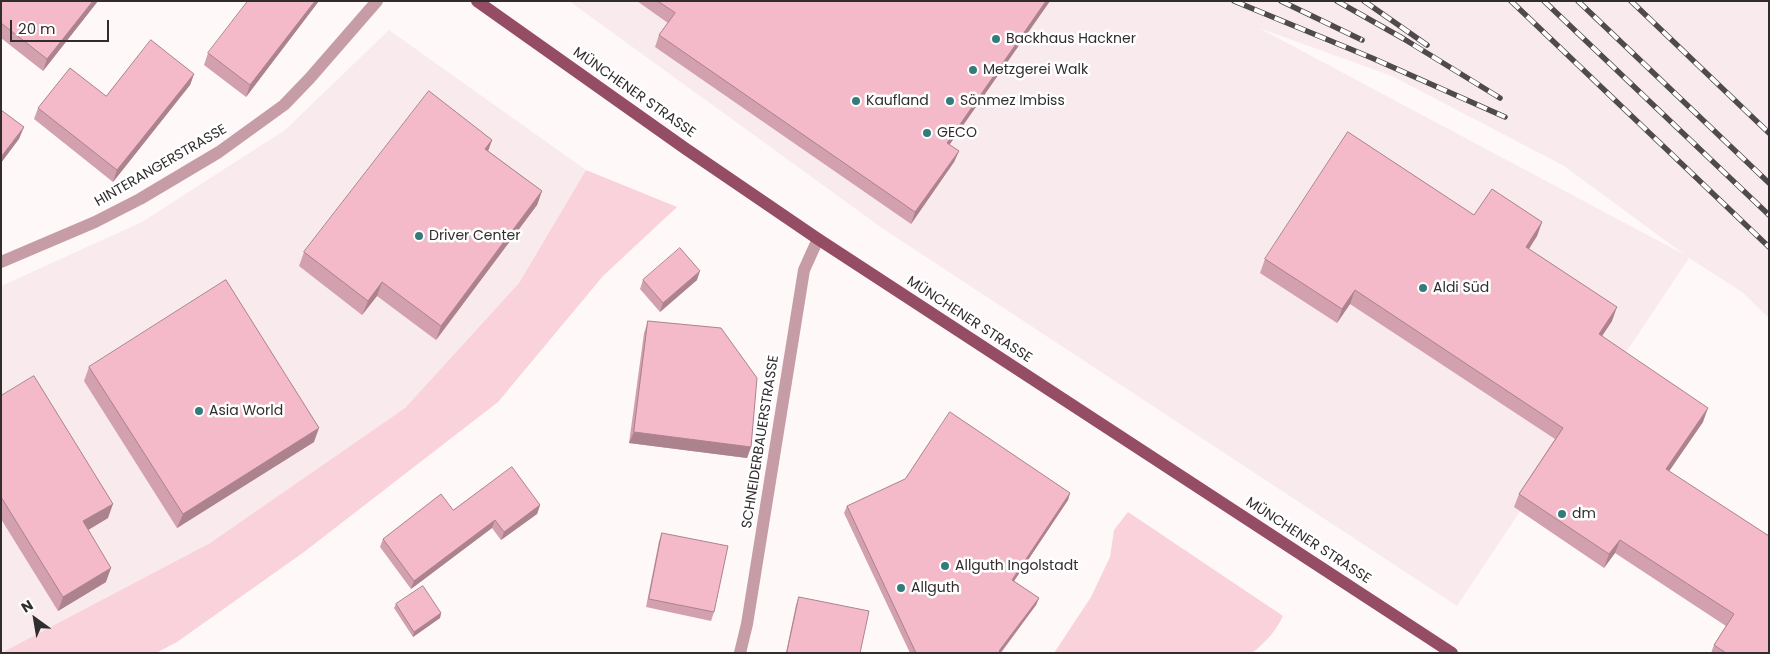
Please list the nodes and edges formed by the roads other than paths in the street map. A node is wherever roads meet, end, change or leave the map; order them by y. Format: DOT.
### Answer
graph roads {
  1 [pos="377,1"];
  2 [pos="477,1"];
  3 [pos="818,239"];
  4 [pos="1,262"];
  5 [pos="740,653"];
  6 [pos="1452,653"];
  1 -- 4 [label="street, HINTERANGERSTRASSE"];
  2 -- 3 [label="main road, MÜNCHENER STRASSE"];
  3 -- 5 [label="street, SCHNEIDERBAUERSTRASSE"];
  3 -- 6 [label="main road, MÜNCHENER STRASSE"];
}
